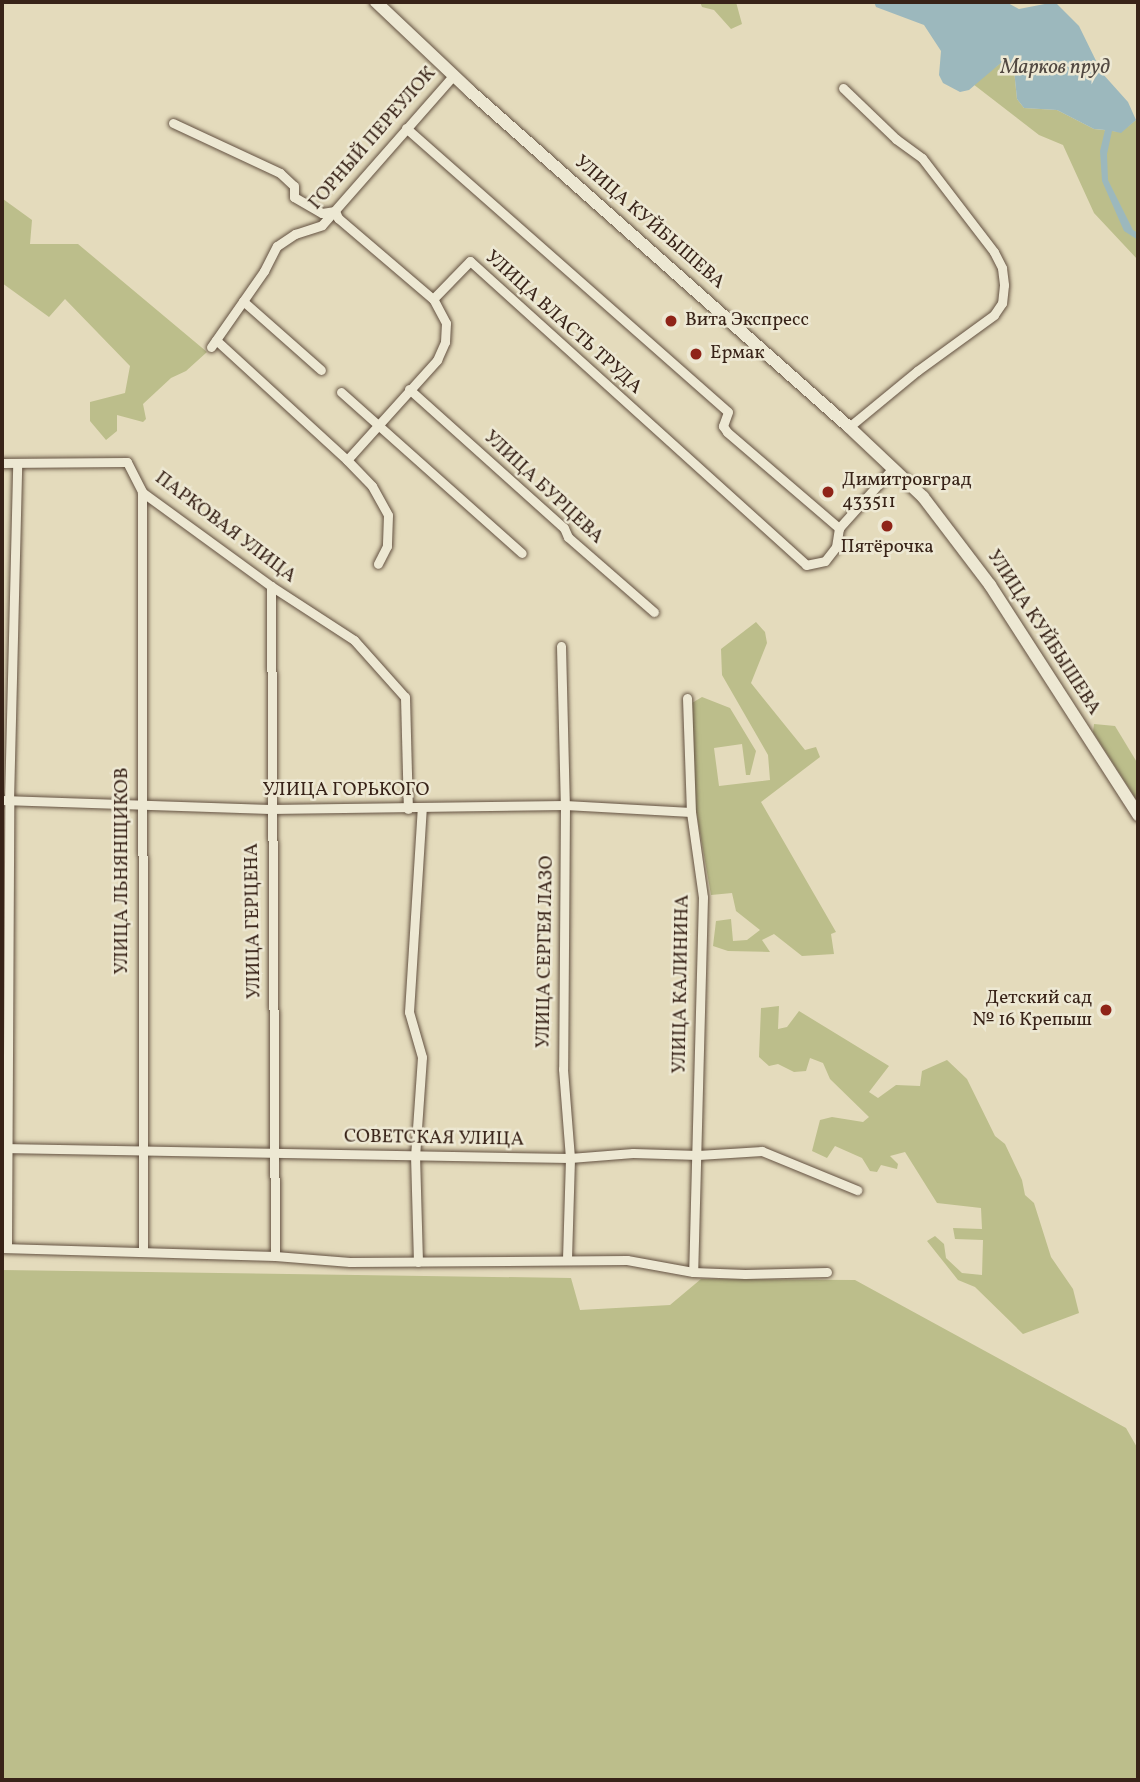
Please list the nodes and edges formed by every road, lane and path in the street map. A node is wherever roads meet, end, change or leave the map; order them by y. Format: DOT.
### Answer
graph roads {
  1 [pos="376,2"];
  2 [pos="453,76"];
  3 [pos="843,88"];
  4 [pos="173,123"];
  5 [pos="406,128"];
  6 [pos="335,211"];
  7 [pos="433,299"];
  8 [pos="243,301"];
  9 [pos="321,370"];
  10 [pos="409,389"];
  11 [pos="341,392"];
  12 [pos="378,426"];
  13 [pos="849,426"];
  14 [pos="347,460"];
  15 [pos="2,463"];
  16 [pos="17,464"];
  17 [pos="893,468"];
  18 [pos="142,492"];
  19 [pos="839,528"];
  20 [pos="522,553"];
  21 [pos="378,564"];
  22 [pos="271,586"];
  23 [pos="654,612"];
  24 [pos="561,646"];
  25 [pos="687,698"];
  26 [pos="5,800"];
  27 [pos="141,804"];
  28 [pos="565,805"];
  29 [pos="422,808"];
  30 [pos="408,809"];
  31 [pos="271,810"];
  32 [pos="691,812"];
  33 [pos="1138,815"];
  34 [pos="5,1148"];
  35 [pos="141,1152"];
  36 [pos="273,1154"];
  37 [pos="698,1155"];
  38 [pos="415,1157"];
  39 [pos="570,1158"];
  40 [pos="857,1190"];
  41 [pos="4,1247"];
  42 [pos="143,1250"];
  43 [pos="275,1256"];
  44 [pos="567,1259"];
  45 [pos="418,1262"];
  46 [pos="693,1272"];
  47 [pos="827,1272"];
  1 -- 2 [label="main road, УЛИЦА КУЙБЫШЕВА"];
  2 -- 5 [label="street, ГОРНЫЙ ПЕРЕУЛОК"];
  2 -- 13 [label="main road, УЛИЦА КУЙБЫШЕВА"];
  3 -- 13 [label="street"];
  4 -- 6 [label="street"];
  5 -- 6 [label="street, ГОРНЫЙ ПЕРЕУЛОК"];
  5 -- 19 [label="street"];
  6 -- 7 [label="street"];
  6 -- 8 [label="street, ГОРНЫЙ ПЕРЕУЛОК"];
  7 -- 10 [label="street"];
  7 -- 19 [label="street, УЛИЦА ВЛАСТЬ ТРУДА"];
  8 -- 9 [label="street"];
  8 -- 14 [label="street, ГОРНЫЙ ПЕРЕУЛОК"];
  10 -- 12 [label="street"];
  10 -- 23 [label="street, УЛИЦА БУРЦЕВА"];
  11 -- 12 [label="street"];
  12 -- 14 [label="street"];
  12 -- 20 [label="street"];
  13 -- 17 [label="main road, УЛИЦА КУЙБЫШЕВА"];
  14 -- 21 [label="street"];
  15 -- 16 [label="street, ПАРКОВАЯ УЛИЦА"];
  16 -- 18 [label="street, ПАРКОВАЯ УЛИЦА"];
  16 -- 26 [label="street"];
  17 -- 19 [label="street"];
  17 -- 33 [label="main road, УЛИЦА КУЙБЫШЕВА"];
  18 -- 22 [label="street, ПАРКОВАЯ УЛИЦА"];
  18 -- 27 [label="street, УЛИЦА ЛЬНЯНЩИКОВ"];
  22 -- 30 [label="street, ПАРКОВАЯ УЛИЦА"];
  22 -- 31 [label="street, УЛИЦА ГЕРЦЕНА"];
  24 -- 28 [label="street, УЛИЦА СЕРГЕЯ ЛАЗО"];
  25 -- 32 [label="street, УЛИЦА КАЛИНИНА"];
  26 -- 27 [label="street, УЛИЦА ГОРЬКОГО"];
  26 -- 34 [label="street"];
  27 -- 31 [label="street, УЛИЦА ГОРЬКОГО"];
  27 -- 35 [label="street, УЛИЦА ЛЬНЯНЩИКОВ"];
  28 -- 29 [label="street, УЛИЦА ГОРЬКОГО"];
  28 -- 32 [label="street, УЛИЦА ГОРЬКОГО"];
  28 -- 39 [label="street, УЛИЦА СЕРГЕЯ ЛАЗО"];
  29 -- 30 [label="street, УЛИЦА ГОРЬКОГО"];
  29 -- 38 [label="street"];
  30 -- 31 [label="street, УЛИЦА ГОРЬКОГО"];
  31 -- 36 [label="street, УЛИЦА ГЕРЦЕНА"];
  32 -- 37 [label="street, УЛИЦА КАЛИНИНА"];
  34 -- 35 [label="street, СОВЕТСКАЯ УЛИЦА"];
  34 -- 41 [label="street"];
  35 -- 36 [label="street, СОВЕТСКАЯ УЛИЦА"];
  35 -- 42 [label="street, УЛИЦА ЛЬНЯНЩИКОВ"];
  36 -- 38 [label="street, СОВЕТСКАЯ УЛИЦА"];
  36 -- 43 [label="street, УЛИЦА ГЕРЦЕНА"];
  37 -- 39 [label="street, СОВЕТСКАЯ УЛИЦА"];
  37 -- 40 [label="street, СОВЕТСКАЯ УЛИЦА"];
  37 -- 46 [label="street, УЛИЦА КАЛИНИНА"];
  38 -- 39 [label="street, СОВЕТСКАЯ УЛИЦА"];
  38 -- 45 [label="street"];
  39 -- 44 [label="street, УЛИЦА СЕРГЕЯ ЛАЗО"];
  41 -- 42 [label="street"];
  42 -- 43 [label="street"];
  43 -- 45 [label="street"];
  44 -- 45 [label="street"];
  44 -- 46 [label="street"];
  46 -- 47 [label="street"];
}
